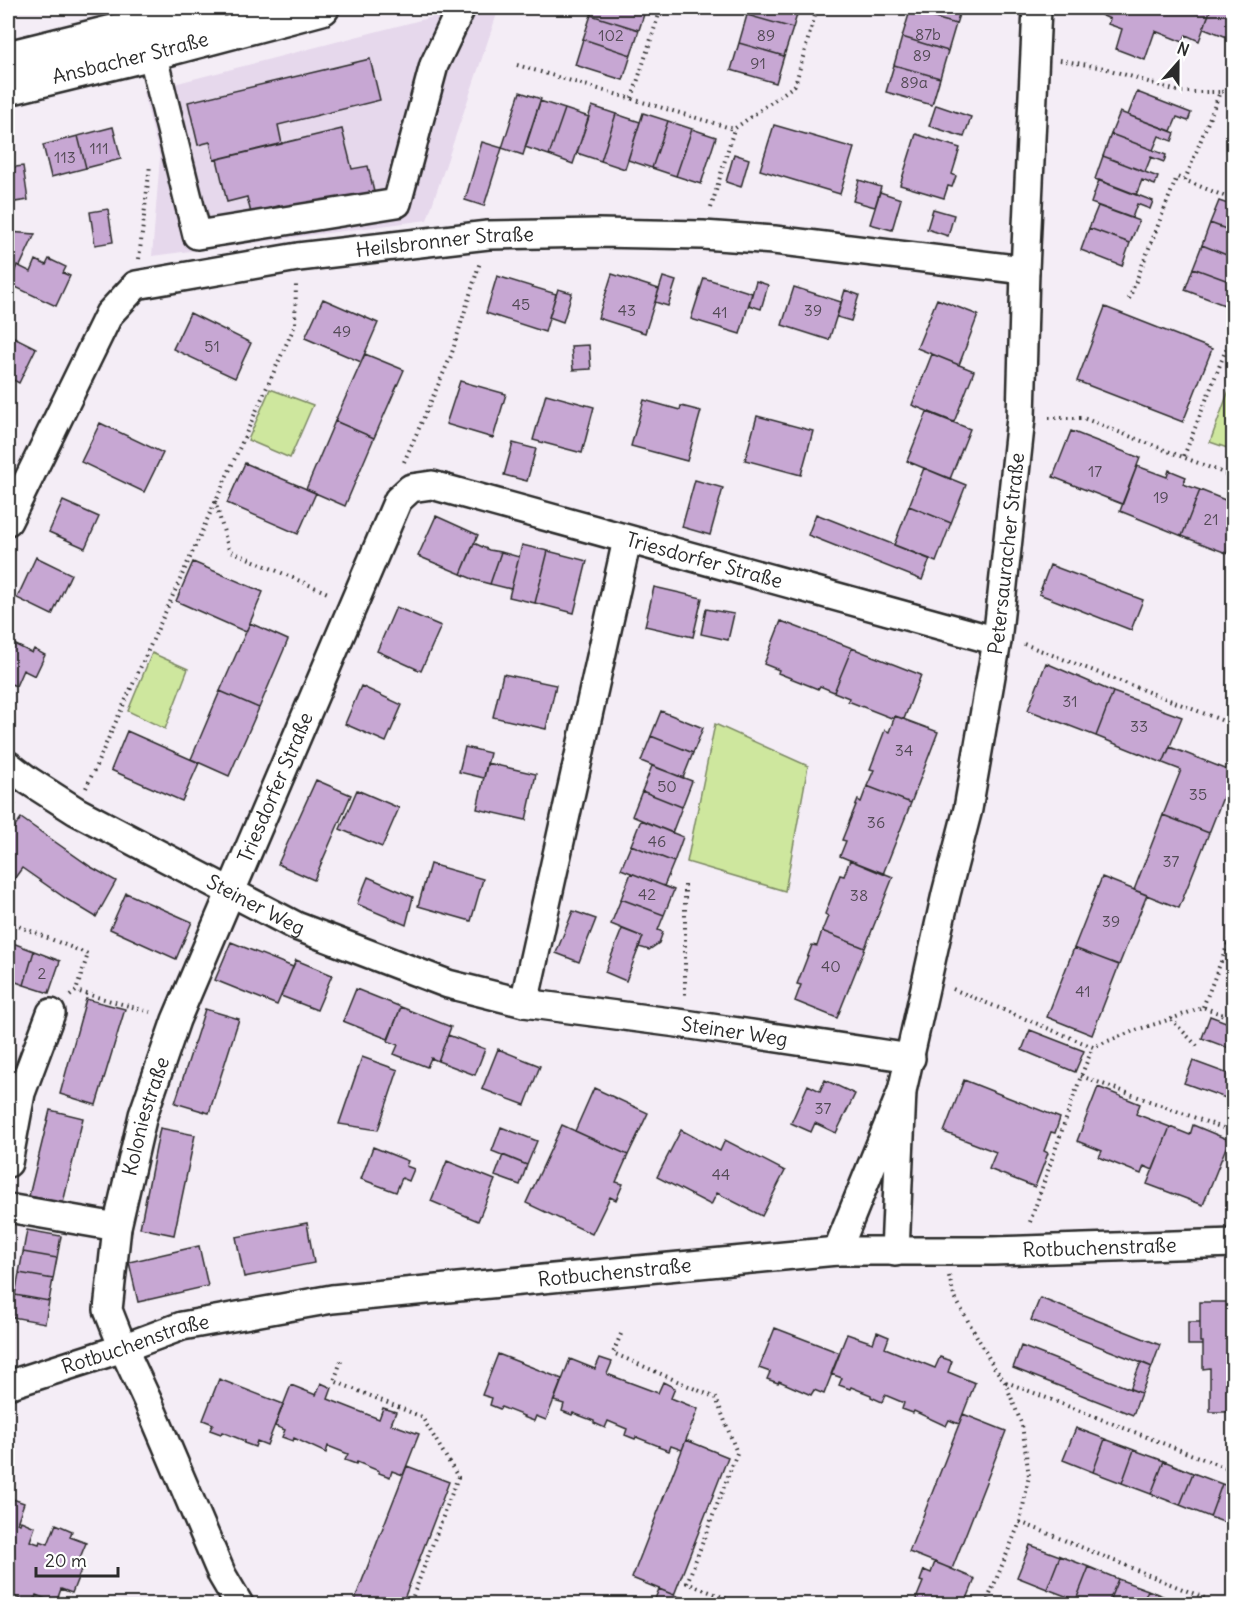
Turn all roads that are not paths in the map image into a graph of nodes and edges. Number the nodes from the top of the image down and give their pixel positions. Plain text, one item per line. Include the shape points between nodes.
1 (210, 8) edge
2 (322, 8) edge
3 (460, 8) edge
4 (1037, 8) edge
5 (152, 53) junction
6 (8, 58) edge
7 (8, 87) edge
8 (1025, 270) junction
9 (8, 521) edge
10 (627, 540) junction
11 (997, 642) junction
12 (8, 765) edge
13 (230, 892) junction
14 (524, 1003) junction
15 (51, 1013) road end
16 (910, 1058) junction
17 (902, 1090) junction
18 (8, 1163) edge
19 (8, 1208) edge
20 (117, 1227) junction
21 (1233, 1243) edge
22 (837, 1251) junction
23 (895, 1252) junction
24 (123, 1348) junction
25 (8, 1385) edge
26 (239, 1605) edge

1 - 6 main road, Ansbacher Straße
2 - 5 main road, Ansbacher Straße
3 - 5 street via 434,65 397,203 196,235
4 - 8 street, Petersauracher Straße
5 - 7 main road, Ansbacher Straße
8 - 9 street, Heilsbronner Straße via 774,240 598,233 488,235 298,257 136,285 109,314
8 - 11 street, Petersauracher Straße via 1021,418
10 - 11 street, Triesdorfer Straße
10 - 13 street, Triesdorfer Straße via 432,485 411,488 398,500
10 - 14 street
11 - 16 street, Petersauracher Straße via 968,809
12 - 13 street, Steiner Weg via 76,811
13 - 14 street, Steiner Weg via 296,926 376,957 448,984
13 - 20 street, Koloniestraße via 176,1020 143,1114
14 - 16 street, Steiner Weg
15 - 18 street via 21,1093
16 - 17 street, Petersauracher Straße
17 - 22 street, Petersauracher Straße
17 - 23 street, Petersauracher Straße
19 - 20 street
20 - 24 street, Koloniestraße via 108,1310
21 - 23 street, Rotbuchenstraße
22 - 23 street, Rotbuchenstraße
22 - 24 street, Rotbuchenstraße via 332,1299 182,1326
24 - 25 street, Rotbuchenstraße
24 - 26 street, Koloniestraße via 222,1575

